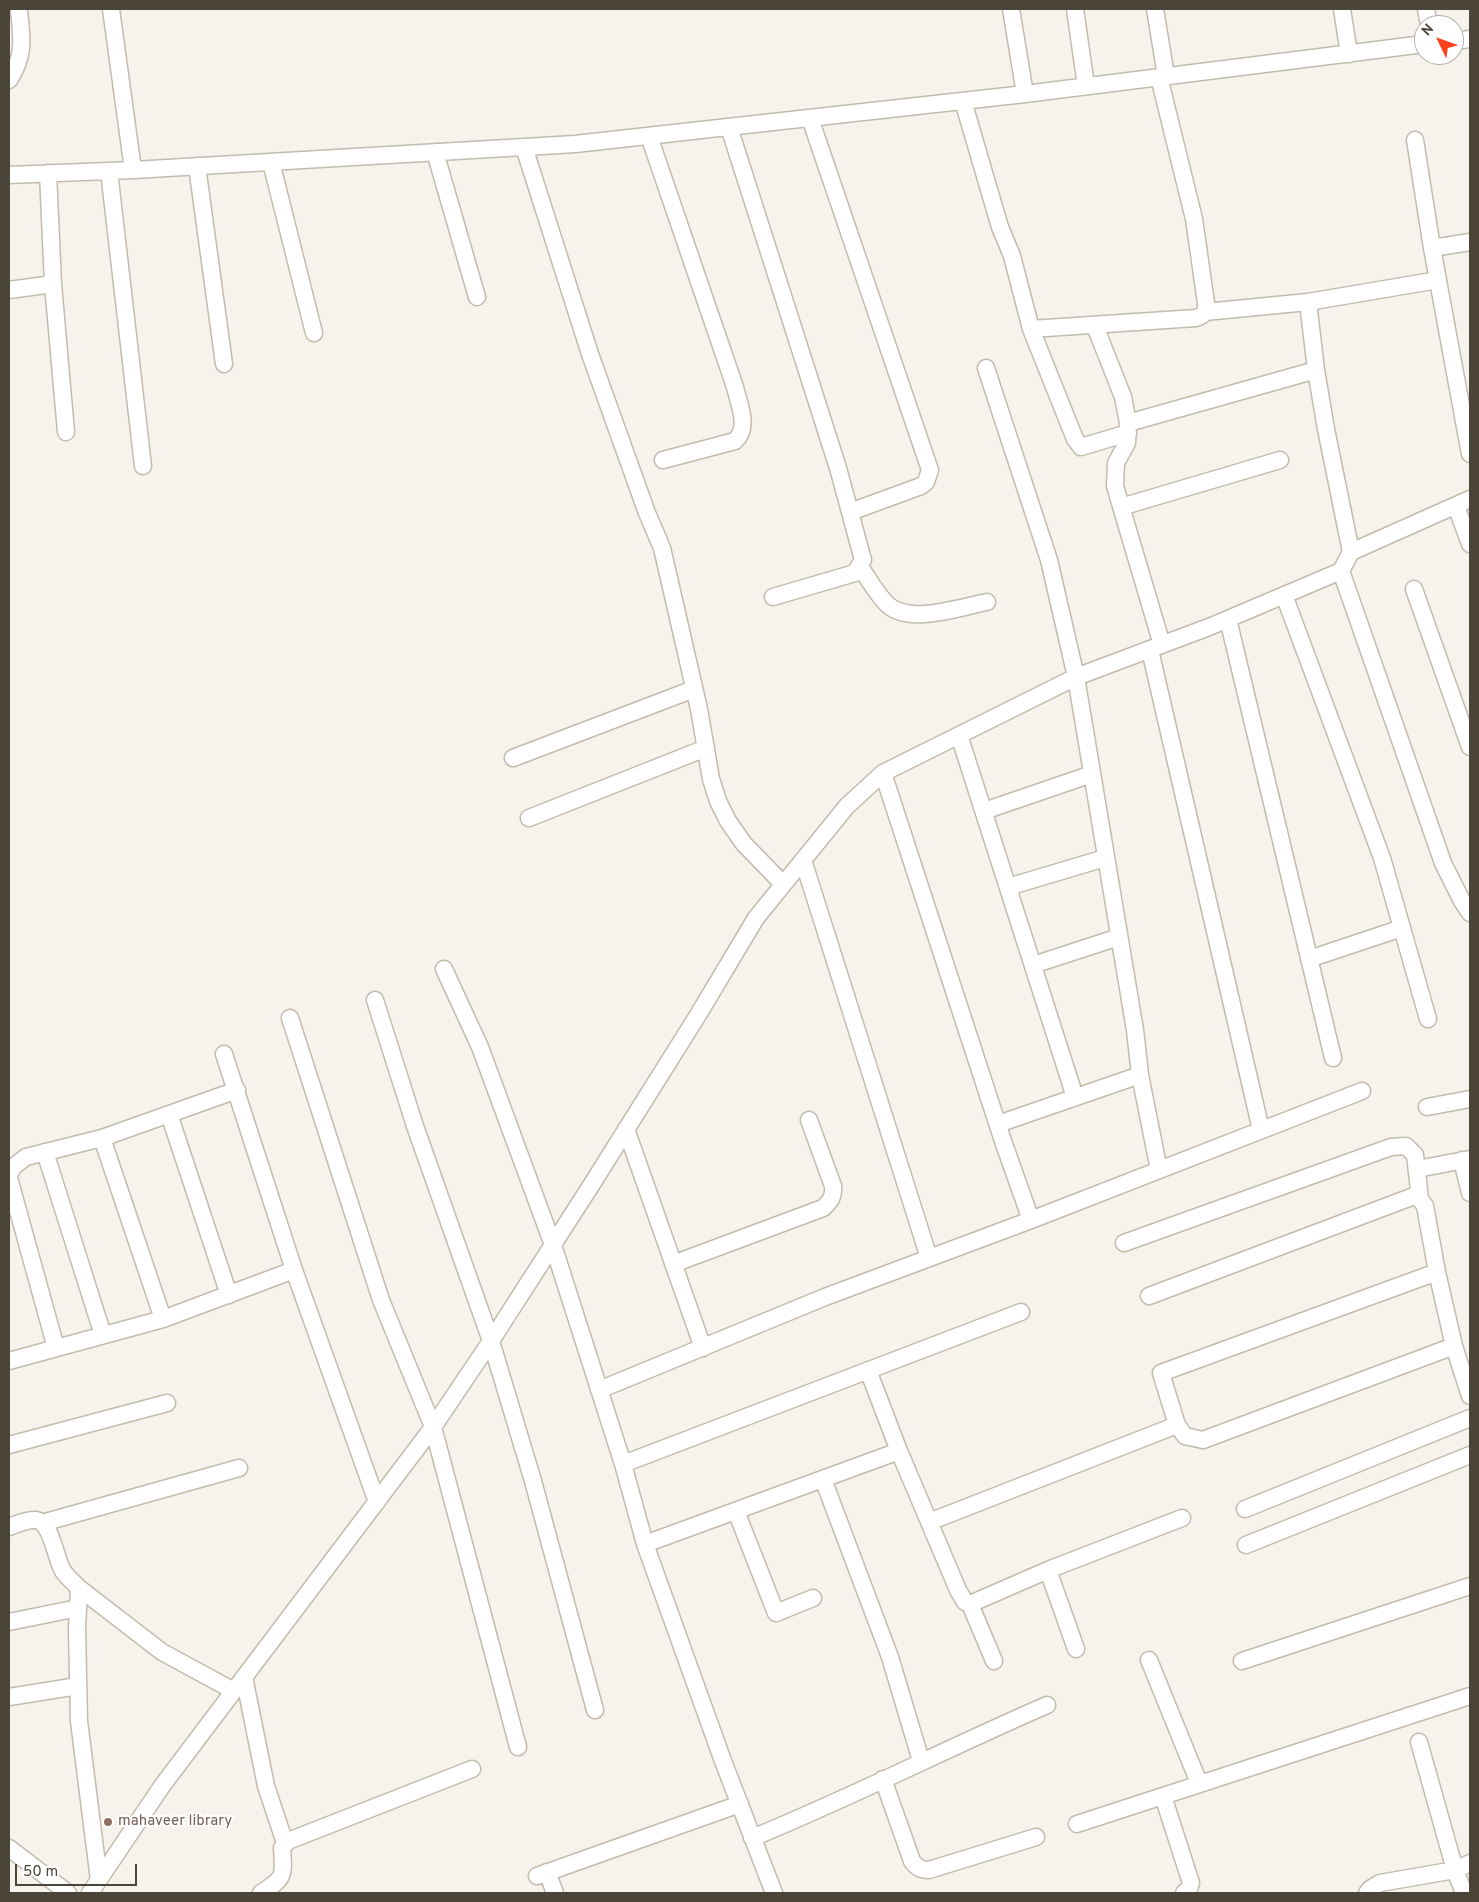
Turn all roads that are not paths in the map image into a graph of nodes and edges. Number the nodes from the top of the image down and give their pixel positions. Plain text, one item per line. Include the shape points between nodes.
1 (112, 9) edge
2 (1011, 9) edge
3 (1075, 9) edge
4 (1155, 9) edge
5 (1342, 9) edge
6 (19, 11) dead end
7 (1414, 45) edge
8 (1349, 54) junction
9 (1163, 77) junction
10 (9, 80) edge
11 (1086, 86) junction
12 (1025, 94) junction
13 (963, 101) junction
14 (810, 118) junction
15 (730, 127) junction
16 (649, 136) junction
17 (1415, 140) dead end
18 (524, 147) junction
19 (435, 152) junction
20 (271, 162) junction
21 (197, 166) junction
22 (133, 170) junction
23 (109, 171) junction
24 (48, 173) junction
25 (9, 175) edge
26 (1470, 242) edge
27 (1432, 248) junction
28 (1438, 280) junction
29 (53, 284) junction
30 (9, 290) edge
31 (477, 297) dead end
32 (1308, 302) junction
33 (1205, 312) junction
34 (1095, 326) junction
35 (1031, 329) junction
36 (314, 333) dead end
37 (224, 364) dead end
38 (986, 368) dead end
39 (1316, 370) junction
40 (1128, 428) junction
41 (66, 432) dead end
42 (1470, 454) edge
43 (663, 460) dead end
44 (1280, 460) dead end
45 (143, 466) dead end
46 (1463, 502) edge
47 (1121, 507) junction
48 (850, 512) junction
49 (1470, 544) edge
50 (1351, 552) junction
51 (860, 567) junction
52 (1342, 571) junction
53 (1414, 589) dead end
54 (1284, 595) junction
55 (773, 597) dead end
56 (986, 602) dead end
57 (1228, 619) junction
58 (1156, 647) junction
59 (1076, 677) junction
60 (694, 689) junction
61 (960, 735) junction
62 (1470, 747) edge
63 (706, 748) junction
64 (513, 758) dead end
65 (883, 773) junction
66 (1092, 774) junction
67 (984, 811) junction
68 (530, 818) dead end
69 (1105, 858) junction
70 (803, 860) junction
71 (783, 884) junction
72 (1008, 887) junction
73 (1470, 913) edge
74 (1402, 928) junction
75 (1119, 937) junction
76 (1309, 959) junction
77 (1033, 965) junction
78 (444, 969) dead end
79 (375, 1000) dead end
80 (290, 1018) dead end
81 (1428, 1019) dead end
82 (224, 1054) dead end
83 (1333, 1058) dead end
84 (1140, 1075) junction
85 (237, 1090) junction
86 (1362, 1091) dead end
87 (1075, 1097) junction
88 (1470, 1099) edge
89 (1427, 1107) dead end
90 (169, 1114) junction
91 (809, 1120) dead end
92 (998, 1124) junction
93 (626, 1130) junction
94 (1261, 1130) junction
95 (102, 1138) junction
96 (45, 1152) junction
97 (1466, 1160) edge
98 (1417, 1169) junction
99 (1159, 1170) junction
100 (9, 1176) edge
101 (1470, 1193) edge
102 (1420, 1199) junction
103 (1031, 1220) junction
104 (1124, 1243) dead end
105 (553, 1245) junction
106 (929, 1258) junction
107 (674, 1264) junction
108 (294, 1270) junction
109 (1437, 1272) junction
110 (230, 1295) junction
111 (1149, 1296) dead end
112 (1021, 1312) dead end
113 (163, 1319) junction
114 (103, 1335) junction
115 (491, 1341) junction
116 (1454, 1346) junction
117 (56, 1348) junction
118 (703, 1348) junction
119 (9, 1361) edge
120 (868, 1370) junction
121 (600, 1390) junction
122 (1470, 1396) edge
123 (167, 1403) dead end
124 (1470, 1418) edge
125 (1177, 1425) junction
126 (433, 1428) junction
127 (9, 1445) edge
128 (899, 1451) junction
129 (1470, 1456) edge
130 (623, 1464) junction
131 (239, 1468) dead end
132 (823, 1479) junction
133 (377, 1502) junction
134 (1245, 1509) dead end
135 (736, 1511) junction
136 (1182, 1518) dead end
137 (42, 1522) junction
138 (928, 1522) junction
139 (9, 1527) edge
140 (645, 1544) junction
141 (1246, 1545) dead end
142 (1048, 1570) junction
143 (1470, 1586) edge
144 (79, 1588) junction
145 (813, 1598) dead end
146 (970, 1604) junction
147 (78, 1608) junction
148 (9, 1622) edge
149 (1076, 1649) dead end
150 (1149, 1660) dead end
151 (994, 1661) dead end
152 (1242, 1661) dead end
153 (239, 1684) junction
154 (78, 1686) junction
155 (1470, 1696) edge
156 (9, 1697) edge
157 (1047, 1706) dead end
158 (595, 1710) dead end
159 (1419, 1742) dead end
160 (518, 1747) dead end
161 (921, 1761) junction
162 (472, 1770) dead end
163 (884, 1779) junction
164 (1199, 1784) junction
165 (1163, 1796) junction
166 (740, 1804) junction
167 (1077, 1824) dead end
168 (1036, 1837) dead end
169 (752, 1838) junction
170 (285, 1843) junction
171 (9, 1848) edge
172 (1463, 1866) edge
173 (283, 1886) edge
174 (95, 1887) edge
175 (68, 1893) edge
176 (261, 1893) edge
177 (555, 1893) edge
178 (774, 1893) edge
179 (1184, 1893) edge
180 (1367, 1893) edge
181 (1464, 1893) edge

1 - 22 street
2 - 12 street
3 - 11 street
4 - 9 street
5 - 8 street
6 - 10 street via 20,56
7 - 8 street
8 - 9 street
9 - 11 street
9 - 33 street via 1194,219
11 - 12 street
12 - 13 street
13 - 14 street
13 - 35 street via 1000,227 1012,256
14 - 15 street
14 - 48 street via 930,470 926,482 920,486
15 - 16 street
15 - 48 street
16 - 18 street
16 - 43 street via 735,387 744,425 735,442
17 - 27 street
18 - 19 street
18 - 60 street via 590,354 662,548
19 - 20 street
19 - 31 street
20 - 21 street
20 - 36 street
21 - 22 street
21 - 37 street
22 - 23 street
23 - 24 street
23 - 45 street
24 - 25 street
24 - 29 street
26 - 27 street
27 - 28 street
28 - 32 street
28 - 42 street
29 - 30 street
29 - 41 street
32 - 33 street
32 - 39 street
33 - 34 street via 1196,318
34 - 35 street
34 - 40 street via 1123,397
35 - 40 street via 1081,447
38 - 59 street via 1049,560
39 - 40 street
39 - 50 street
40 - 47 street via 1127,443 1116,463 1115,486
44 - 47 street
46 - 49 street
46 - 50 street
47 - 58 street
48 - 51 street via 863,560
50 - 52 street
51 - 55 street via 855,573
51 - 56 street via 888,605 902,613 916,616
52 - 54 street
52 - 73 street via 1443,862
53 - 62 street
54 - 57 street
54 - 74 street via 1382,858
57 - 58 street
57 - 76 street
58 - 59 street
58 - 94 street
59 - 61 street
59 - 66 street
60 - 63 street
60 - 64 street
61 - 65 street
61 - 67 street
63 - 68 street
63 - 71 street via 718,801 728,821 744,844
65 - 70 street via 847,806
65 - 92 street
66 - 67 street
66 - 69 street
67 - 72 street
69 - 72 street
69 - 75 street
70 - 71 street
70 - 106 street
71 - 93 street via 756,918
72 - 77 street
74 - 76 street
74 - 81 street
75 - 77 street
75 - 84 street
76 - 83 street
77 - 87 street
78 - 105 street via 480,1046
79 - 115 street via 415,1126
80 - 126 street via 382,1300
82 - 85 street
84 - 87 street
84 - 99 street
85 - 90 street
85 - 108 street
86 - 94 street
87 - 92 street
88 - 89 street
90 - 95 street
90 - 110 street
91 - 107 street via 833,1186 828,1204
92 - 103 street
93 - 105 street
93 - 107 street
94 - 99 street
95 - 96 street
95 - 113 street
96 - 100 street via 26,1157 12,1167
96 - 114 street
97 - 98 street
97 - 101 street
98 - 102 street
98 - 104 street via 1415,1155 1406,1146 1390,1147
99 - 103 street
100 - 117 street
102 - 109 street via 1425,1206
102 - 111 street via 1414,1196
103 - 106 street
105 - 115 street
105 - 121 street
106 - 118 street
107 - 118 street
108 - 110 street
108 - 133 street
109 - 116 street
109 - 125 street via 1161,1373
110 - 113 street
112 - 120 street
113 - 114 street
114 - 117 street
115 - 126 street
115 - 158 street
116 - 122 street
116 - 125 street via 1203,1440 1185,1436
117 - 119 street
118 - 121 street
120 - 128 street
120 - 130 street
121 - 130 street
123 - 127 street
124 - 134 street
125 - 138 street
126 - 133 street
126 - 160 street
128 - 132 street
128 - 138 street
129 - 141 street
130 - 140 street
131 - 137 street
132 - 135 street
132 - 161 street via 890,1657
133 - 153 street
135 - 140 street
135 - 145 street via 776,1613
136 - 142 street
137 - 139 street via 30,1521
137 - 144 street via 50,1533 63,1570
138 - 146 street via 958,1590
140 - 166 street
142 - 146 street
142 - 149 street
143 - 152 street
144 - 147 street
144 - 153 street via 162,1652
146 - 151 street
147 - 148 street
147 - 154 street
150 - 164 street
153 - 170 street
153 - 174 street via 162,1786
154 - 156 street
154 - 174 street
155 - 164 street
157 - 161 street
159 - 172 street
161 - 163 street
162 - 170 street
163 - 168 street via 912,1861 922,1870
163 - 169 street
164 - 165 street
165 - 167 street
165 - 179 street via 1192,1884
166 - 169 street
166 - 177 street via 542,1874
169 - 178 street
170 - 173 street via 282,1848
171 - 175 street
172 - 180 street via 1380,1883
172 - 181 street
173 - 176 street via 276,1885

